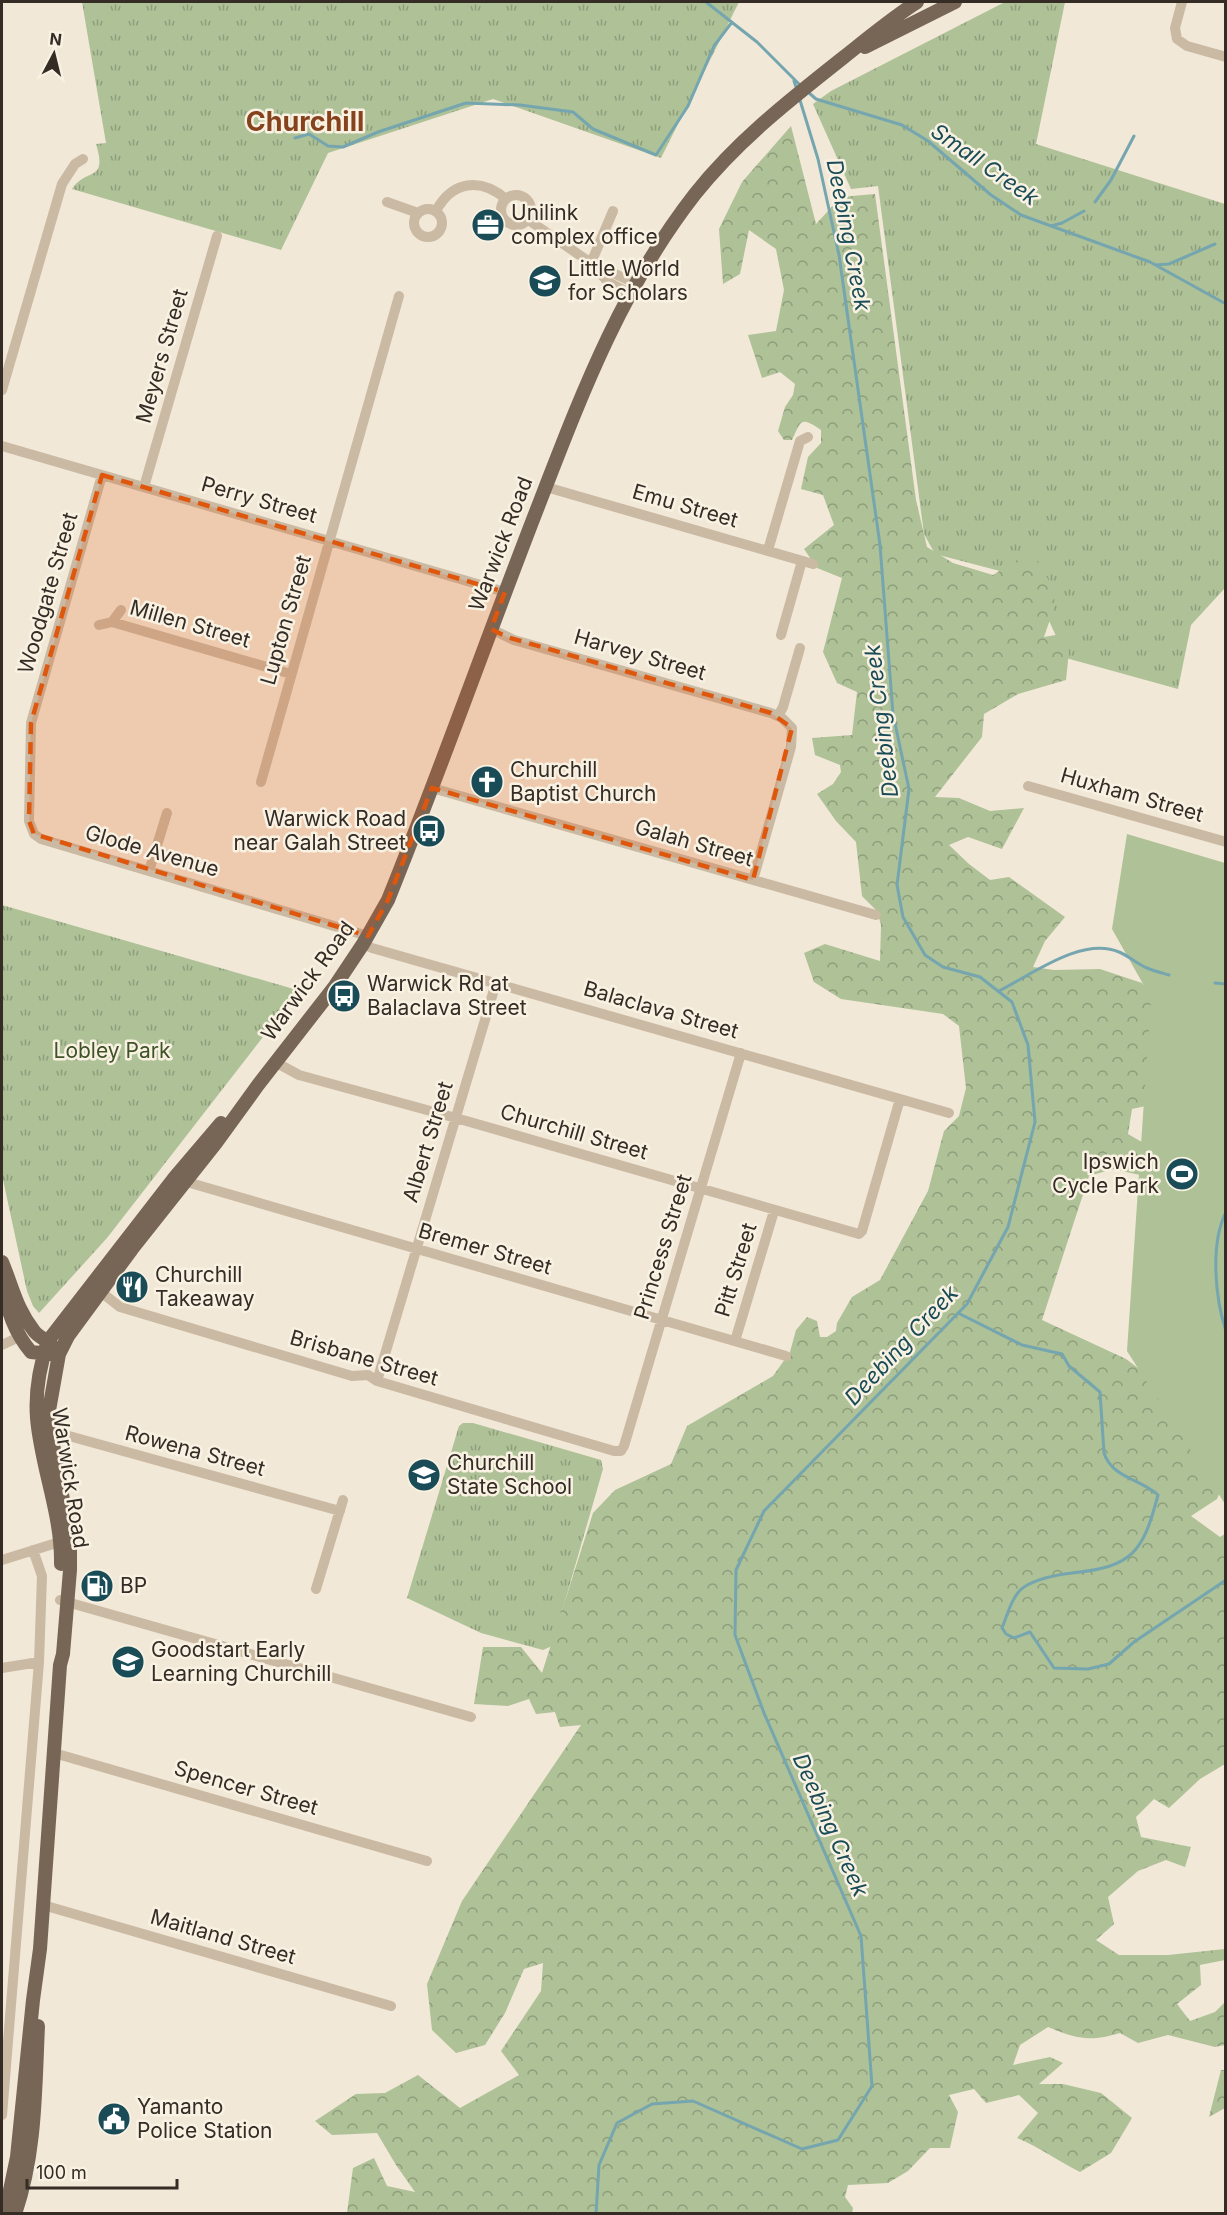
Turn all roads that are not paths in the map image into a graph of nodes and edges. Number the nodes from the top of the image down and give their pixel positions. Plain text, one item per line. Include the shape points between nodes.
1 (917, 2) edge
2 (955, 2) edge
3 (1182, 2) edge
4 (1226, 57) edge
5 (842, 59) junction
6 (83, 159) dead end
7 (506, 199) junction
8 (387, 202) dead end
9 (436, 211) junction
10 (612, 211) dead end
11 (418, 213) junction
12 (527, 219) junction
13 (217, 236) dead end
14 (591, 263) junction
15 (632, 288) junction
16 (399, 296) dead end
17 (2, 390) edge
18 (808, 437) dead end
19 (2, 446) edge
20 (102, 475) junction
21 (144, 487) junction
22 (546, 487) junction
23 (329, 541) junction
24 (768, 550) junction
25 (505, 592) junction
26 (121, 610) dead end
27 (112, 621) junction
28 (99, 625) dead end
29 (491, 629) junction
30 (781, 635) dead end
31 (800, 648) dead end
32 (291, 674) junction
33 (778, 716) junction
34 (31, 723) joint
35 (261, 782) dead end
36 (1028, 786) dead end
37 (432, 788) junction
38 (167, 813) dead end
39 (1226, 842) edge
40 (149, 871) junction
41 (753, 880) junction
42 (876, 915) dead end
43 (366, 940) junction
44 (496, 983) junction
45 (741, 1053) junction
46 (275, 1062) junction
47 (900, 1099) junction
48 (949, 1113) dead end
49 (456, 1118) junction
50 (179, 1179) junction
51 (700, 1190) junction
52 (774, 1211) junction
53 (416, 1249) junction
54 (2, 1262) edge
55 (2, 1284) edge
56 (101, 1292) junction
57 (662, 1320) junction
58 (19, 1337) junction
59 (735, 1341) junction
60 (2, 1345) edge
61 (45, 1347) junction
62 (59, 1354) junction
63 (786, 1356) dead end
64 (377, 1381) junction
65 (45, 1437) junction
66 (621, 1450) joint
67 (65, 1540) junction
68 (33, 1550) junction
69 (2, 1560) edge
70 (316, 1589) dead end
71 (64, 1602) junction
72 (39, 1662) junction
73 (2, 1668) edge
74 (471, 1717) dead end
75 (54, 1753) junction
76 (427, 1861) dead end
77 (43, 1905) junction
78 (40, 1949) junction
79 (391, 2006) dead end
80 (2, 2115) edge
81 (2, 2214) edge
82 (15, 2214) edge

1 - 5 main road, Warwick Road
2 - 5 main road, Warwick Road
3 - 4 street via 1175,28 1177,39 1187,46
5 - 15 main road, Warwick Road via 759,126 696,194
6 - 17 street via 62,184
7 - 9 street via 487,187 462,186 447,195
7 - 12 street via 517,195 525,199 530,206
7 - 12 street via 501,206 505,220 514,225
8 - 11 street
9 - 11 street
9 - 11 street via 442,219 441,229 430,237 417,231
10 - 14 street
12 - 14 street
13 - 21 street, Meyers Street
14 - 15 street
15 - 22 main road, Warwick Road
16 - 23 street, Lupton Street
18 - 24 street via 800,441
19 - 20 street, Perry Street
20 - 21 street, Perry Street
20 - 34 street, Woodgate Street
21 - 23 street, Perry Street
22 - 24 street, Emu Street
22 - 25 main road, Warwick Road
23 - 25 street, Perry Street
23 - 32 street, Lupton Street
24 - 30 street, Emu Street via 807,562
25 - 29 main road, Warwick Road
26 - 27 street, Millen Street
27 - 28 street, Millen Street
27 - 32 street, Millen Street
29 - 33 street, Harvey Street via 514,640
29 - 37 main road, Warwick Road
31 - 33 street
32 - 35 street, Lupton Street
33 - 41 street via 792,728 793,736
34 - 40 street, Glode Avenue via 29,821 34,834
36 - 39 street, Huxham Street
37 - 41 street, Galah Street
37 - 43 main road, Warwick Road via 388,900
38 - 40 street
40 - 43 street, Glode Avenue
41 - 42 street, Galah Street
43 - 44 street, Balaclava Street via 372,948
43 - 46 main road, Warwick Road
44 - 45 street, Balaclava Street
44 - 49 street, Albert Street
45 - 47 street, Balaclava Street
45 - 51 street, Princess Street
46 - 49 street, Churchill Street via 300,1075
46 - 50 main road, Warwick Road via 216,1143
47 - 48 street, Balaclava Street
47 - 52 street, Churchill Street via 859,1234
49 - 51 street, Churchill Street
49 - 53 street, Albert Street
50 - 53 street, Bremer Street
50 - 56 main road, Warwick Road
50 - 61 main road, Warwick Road
51 - 52 street, Churchill Street
51 - 57 street, Princess Street
52 - 59 street, Pitt Street
53 - 57 street, Bremer Street
53 - 64 street, Albert Street
54 - 61 main road via 18,1308
55 - 58 main road
56 - 62 main road, Warwick Road
56 - 64 street, Brisbane Street via 120,1307 352,1376 368,1375
57 - 59 street, Bremer Street
57 - 66 street, Princess Street
58 - 60 street
58 - 61 main road via 31,1352
59 - 63 street, Bremer Street
61 - 62 main road
61 - 65 main road, Warwick Road via 37,1407
62 - 65 main road, Warwick Road
64 - 66 street, Brisbane Street
65 - 67 main road, Warwick Road
65 - 70 street, Rowena Street via 69,1436 341,1505
67 - 68 street
67 - 71 main road, Warwick Road
68 - 69 street
68 - 72 street via 42,1576
71 - 74 street
71 - 75 main road, Warwick Road
72 - 73 street
72 - 80 street
75 - 76 street, Spencer Street
75 - 77 main road, Warwick Road
77 - 78 main road, Warwick Road
77 - 79 street, Maitland Street
78 - 81 main road, Warwick Road via 17,2157
78 - 82 main road, Warwick Road via 31,2142

